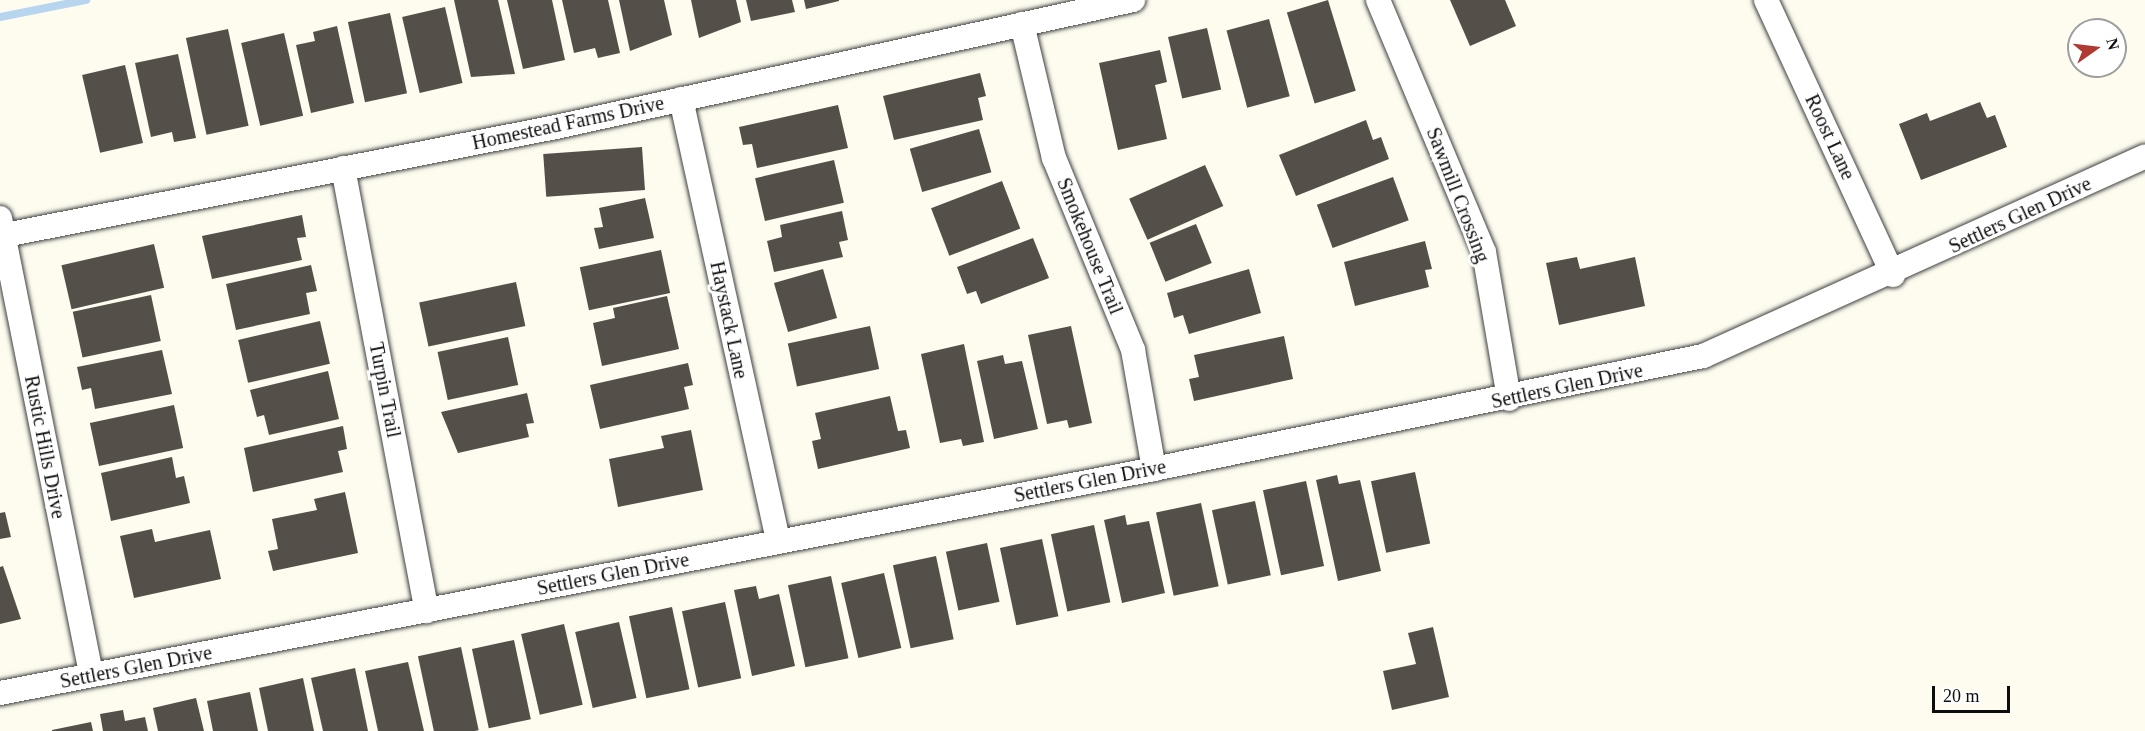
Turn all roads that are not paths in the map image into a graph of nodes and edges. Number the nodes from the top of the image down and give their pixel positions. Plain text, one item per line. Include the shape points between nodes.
1 (1133, 0) edge
2 (1378, 0) edge
3 (1766, 0) edge
4 (1022, 24) junction
5 (681, 99) junction
6 (2145, 156) edge
7 (343, 168) junction
8 (1, 230) edge
9 (1893, 275) junction
10 (1509, 399) junction
11 (1154, 469) junction
12 (777, 540) junction
13 (427, 611) junction
14 (91, 675) junction
15 (0, 693) edge

1 - 4 street, Homestead Farms Drive
2 - 10 street, Sawmill Crossing via 1484,252
3 - 9 street, Roost Lane
4 - 5 street, Homestead Farms Drive
4 - 11 street, Smokehouse Trail via 1054,158 1133,350
5 - 7 street, Homestead Farms Drive
5 - 12 street, Haystack Lane
6 - 9 street, Settlers Glen Drive
7 - 8 street, Homestead Farms Drive
7 - 13 street, Turpin Trail
8 - 14 street, Rustic Hills Drive
9 - 10 street, Settlers Glen Drive via 1703,356
10 - 11 street, Settlers Glen Drive
11 - 12 street, Settlers Glen Drive
12 - 13 street, Settlers Glen Drive
13 - 14 street, Settlers Glen Drive
14 - 15 street, Settlers Glen Drive

